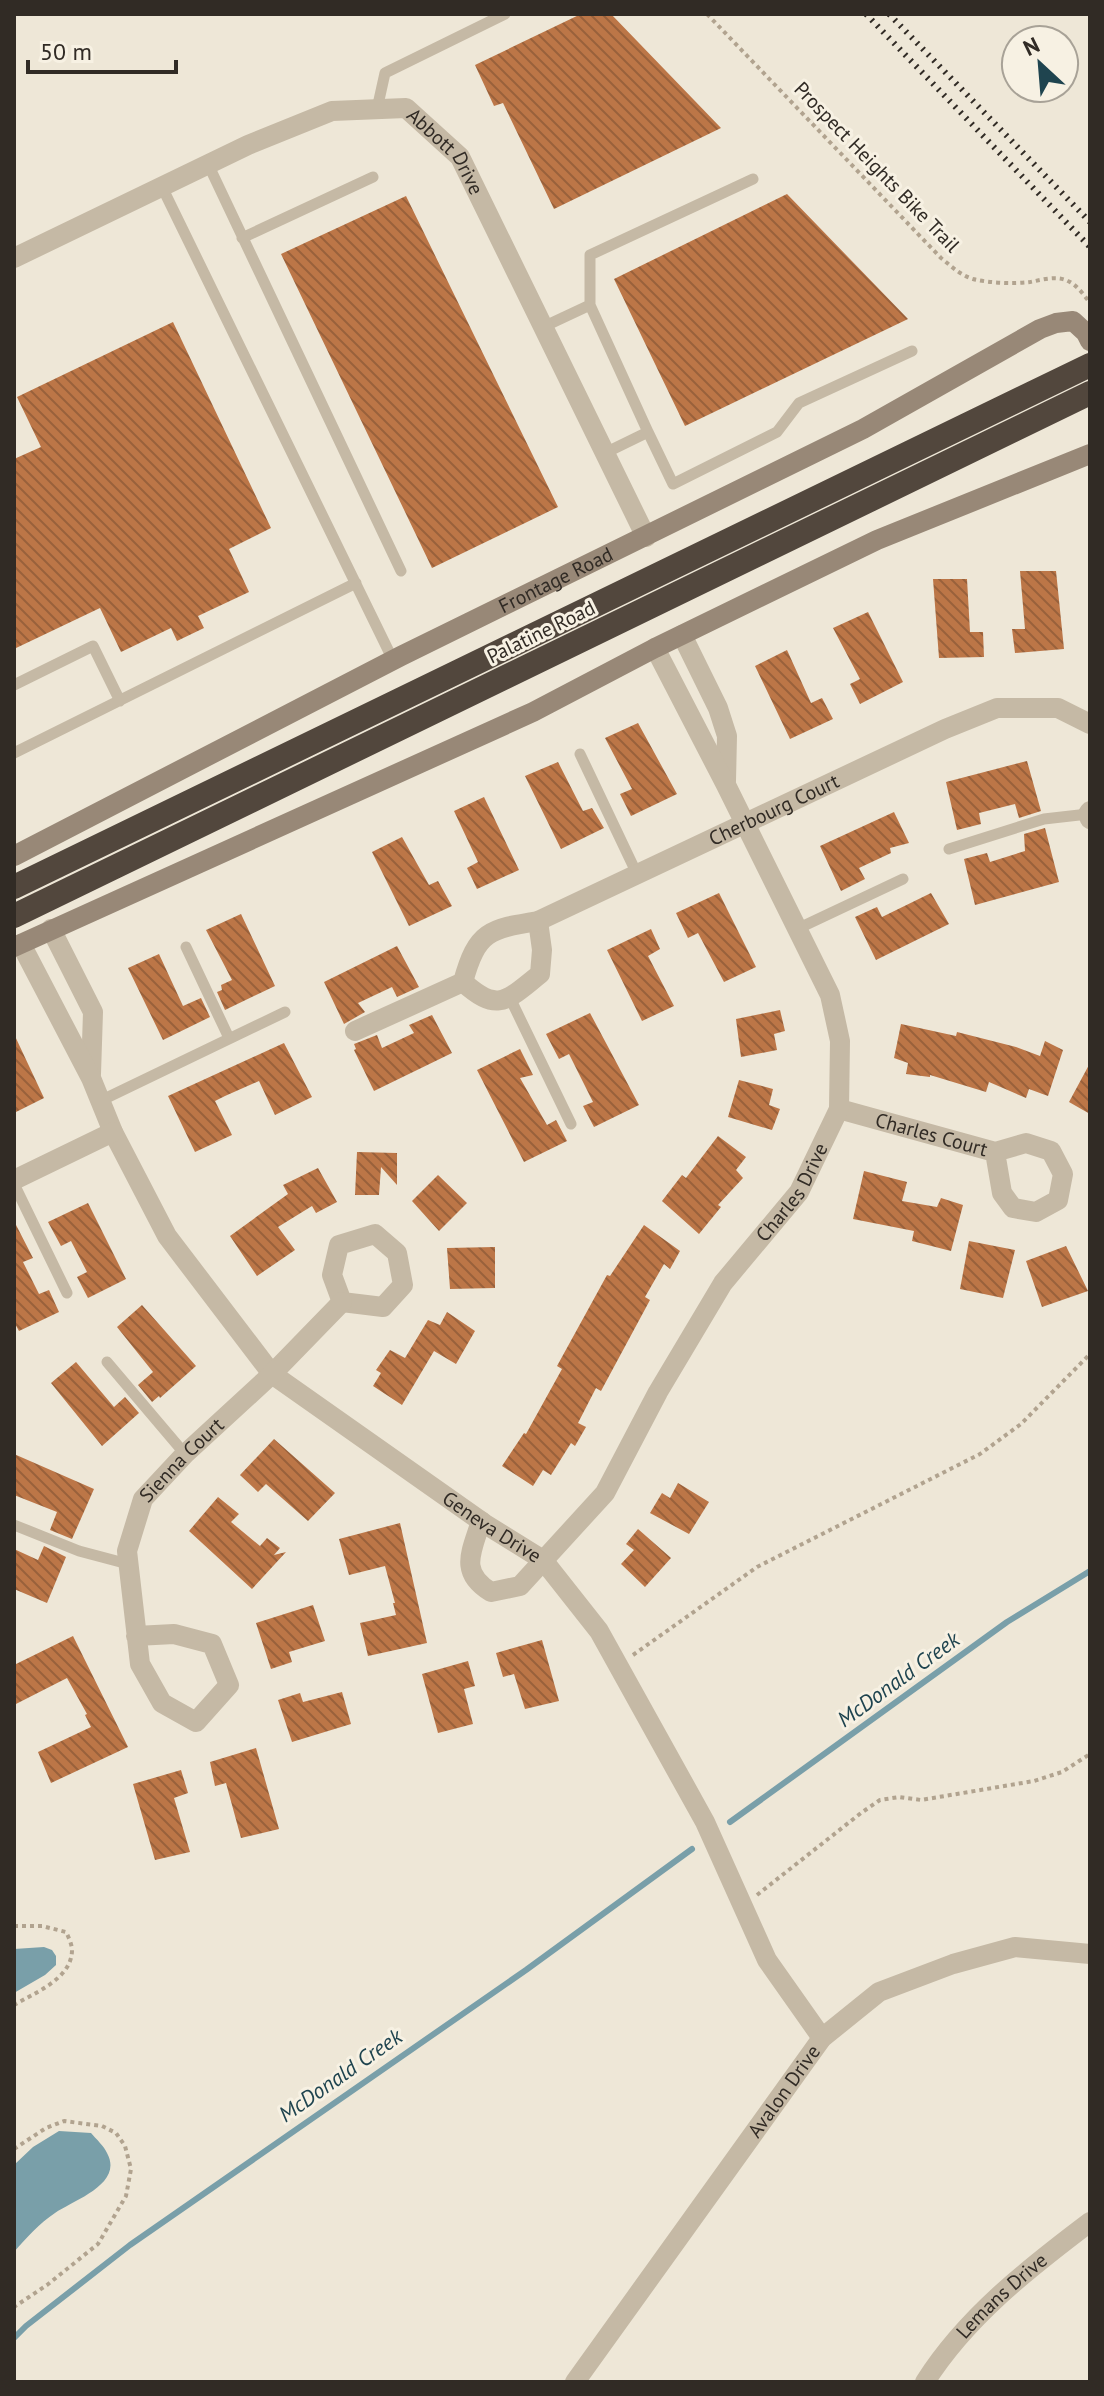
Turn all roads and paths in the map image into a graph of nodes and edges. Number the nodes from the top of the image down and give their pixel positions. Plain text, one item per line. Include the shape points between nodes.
1 (505, 14) edge
2 (707, 14) edge
3 (377, 109) junction
4 (208, 164) junction
5 (373, 177) dead end
6 (753, 179) dead end
7 (162, 187) junction
8 (242, 238) junction
9 (14, 258) edge
10 (1090, 303) edge
11 (590, 305) junction
12 (543, 327) junction
13 (1090, 341) edge
14 (912, 351) dead end
15 (1090, 365) edge
16 (1090, 393) edge
17 (648, 432) junction
18 (605, 453) junction
19 (1090, 454) edge
20 (646, 537) junction
21 (401, 571) dead end
22 (356, 583) junction
23 (682, 635) junction
24 (655, 648) junction
25 (393, 660) junction
26 (14, 685) edge
27 (120, 701) junction
28 (1090, 724) edge
29 (14, 753) edge
30 (580, 754) dead end
31 (726, 785) junction
32 (1089, 815) edge
33 (743, 823) junction
34 (949, 849) dead end
35 (14, 856) edge
36 (637, 874) junction
37 (903, 879) dead end
38 (14, 887) edge
39 (14, 916) edge
40 (538, 921) junction
41 (51, 929) junction
42 (797, 929) junction
43 (17, 945) edge
44 (186, 947) dead end
45 (463, 982) junction
46 (510, 998) junction
47 (285, 1012) dead end
48 (355, 1031) dead end
49 (229, 1038) junction
50 (91, 1078) junction
51 (100, 1101) junction
52 (839, 1109) junction
53 (571, 1124) dead end
54 (113, 1132) junction
55 (995, 1152) junction
56 (14, 1182) edge
57 (67, 1293) dead end
58 (342, 1302) dead end
59 (1090, 1354) edge
60 (107, 1362) dead end
61 (272, 1374) junction
62 (185, 1454) junction
63 (481, 1521) junction
64 (14, 1525) edge
65 (543, 1560) junction
66 (128, 1564) junction
67 (136, 1636) junction
68 (618, 1666) junction
69 (1090, 1754) edge
70 (743, 1906) junction
71 (14, 1926) edge
72 (1090, 1954) edge
73 (14, 2005) edge
74 (822, 2038) junction
75 (14, 2149) edge
76 (1090, 2222) edge
77 (14, 2307) edge
78 (575, 2382) edge
79 (925, 2382) edge

1 - 3 lane via 385,73
2 - 10 path, Prospect Heights Bike Trail via 963,276 1003,282 1067,280
3 - 4 street, Abbott Drive via 332,111
3 - 12 street, Abbott Drive via 406,108 460,157
4 - 7 street, Abbott Drive
4 - 8 lane
5 - 8 lane
6 - 11 lane via 590,255
7 - 9 street, Abbott Drive
7 - 22 lane
8 - 21 lane
11 - 12 lane
11 - 17 lane
12 - 18 street, Abbott Drive
13 - 20 street, Frontage Road via 1073,321 1040,329 863,429
14 - 17 lane via 799,403 777,432 673,484
15 - 38 highway, Palatine Road
16 - 39 highway, Palatine Road
17 - 18 lane
18 - 20 street, Abbott Drive
19 - 23 street via 877,540
20 - 25 street, Frontage Road
22 - 25 lane
22 - 27 lane
23 - 24 street
23 - 31 street, Charles Drive via 727,736
24 - 31 street, Charles Drive
24 - 41 street via 533,712
25 - 35 street, Frontage Road
26 - 27 lane via 93,646
27 - 29 lane
28 - 33 street, Cherbourg Court via 1058,708 997,708
30 - 36 lane
31 - 33 street, Charles Drive
32 - 34 lane via 1044,819
33 - 36 street, Cherbourg Court
33 - 42 street, Charles Drive
36 - 40 street, Cherbourg Court
37 - 42 lane
40 - 45 street, Cherbourg Court via 485,935 470,956
40 - 46 street via 540,974
41 - 43 street
41 - 50 street, Geneva Drive via 93,1012
42 - 52 street, Charles Drive via 830,995 840,1041
43 - 50 street, Geneva Drive
44 - 49 lane
45 - 46 street via 481,998
45 - 48 street
46 - 53 lane
47 - 49 lane
49 - 51 lane
50 - 51 street, Geneva Drive
51 - 54 street, Geneva Drive
52 - 55 street, Charles Court
52 - 65 street, Charles Drive via 799,1192 723,1283 605,1493
54 - 56 street
54 - 61 street, Geneva Drive via 167,1236
55 - 55 street, Charles Court via 1026,1143 1051,1151 1063,1174 1058,1200 1036,1212 1013,1208 1002,1193
56 - 57 lane
58 - 61 street, Sienna Court
59 - 68 path via 1021,1424 980,1454 757,1567
60 - 62 lane
61 - 62 street, Sienna Court
61 - 63 street, Geneva Drive
62 - 66 street, Sienna Court via 143,1499
63 - 65 street, Geneva Drive
63 - 65 street, Charles Drive via 468,1564 479,1585 491,1592 520,1586
64 - 66 lane
65 - 68 street, Geneva Drive via 599,1631
66 - 67 street, Sienna Court
67 - 67 street, Sienna Court via 140,1664 162,1703 196,1722 229,1685 212,1644 174,1634
68 - 70 street, Geneva Drive via 705,1822
69 - 70 path via 1062,1772 1034,1781 921,1800 880,1800
70 - 74 street, Geneva Drive via 767,1960
71 - 73 path via 66,1932 73,1949 57,1979
72 - 74 street, Avalon Drive via 1015,1947 953,1964 879,1992
74 - 78 street, Avalon Drive
75 - 77 path via 64,2121 102,2126 125,2146 131,2169 126,2196 98,2244
76 - 79 street, Lemans Drive via 989,2304

